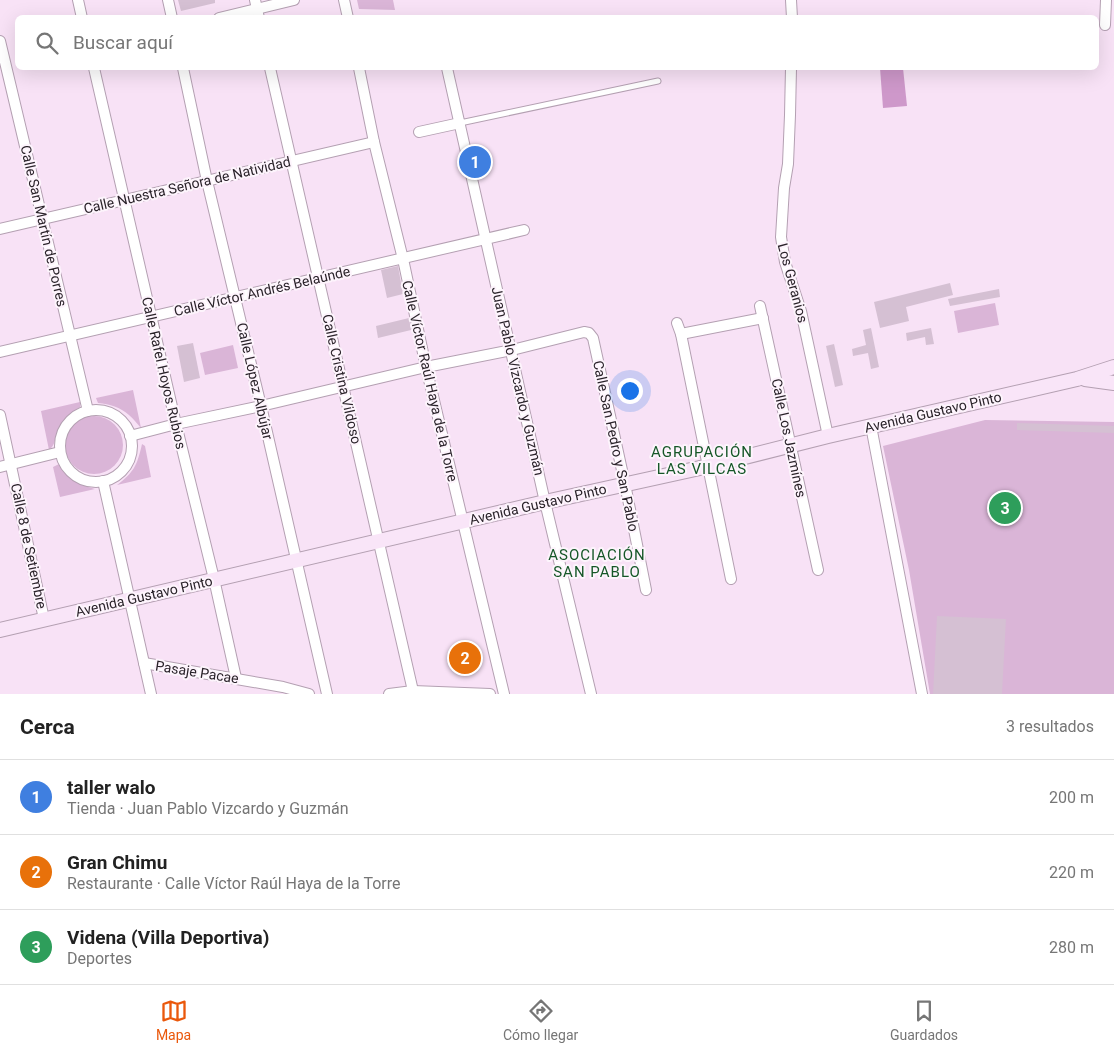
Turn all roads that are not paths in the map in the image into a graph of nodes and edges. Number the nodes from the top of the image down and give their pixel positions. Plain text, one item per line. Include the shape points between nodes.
1 (78, 0) edge
2 (168, 0) edge
3 (294, 0) edge
4 (344, 0) edge
5 (791, 0) edge
6 (1106, 0) edge
7 (257, 9) edge
8 (81, 15) edge
9 (171, 15) edge
10 (232, 15) edge
11 (347, 15) edge
12 (792, 15) edge
13 (1105, 26) dead end
14 (0, 41) edge
15 (3, 68) edge
16 (94, 70) edge
17 (183, 70) edge
18 (270, 70) edge
19 (359, 70) edge
20 (447, 70) edge
21 (790, 70) edge
22 (658, 81) dead end
23 (460, 123) junction
24 (419, 132) dead end
25 (374, 142) junction
26 (291, 161) junction
27 (207, 181) junction
28 (124, 199) junction
29 (42, 219) junction
30 (0, 229) edge
31 (524, 230) dead end
32 (487, 239) junction
33 (403, 259) junction
34 (318, 278) junction
35 (235, 298) junction
36 (760, 306) dead end
37 (151, 317) junction
38 (763, 318) junction
39 (677, 323) dead end
40 (681, 334) junction
41 (70, 335) junction
42 (512, 350) junction
43 (0, 352) edge
44 (426, 367) junction
45 (1114, 367) edge
46 (1077, 378) junction
47 (1114, 382) edge
48 (344, 386) junction
49 (261, 406) junction
50 (88, 411) junction
51 (0, 415) edge
52 (176, 424) junction
53 (871, 426) junction
54 (130, 436) junction
55 (828, 436) junction
56 (791, 445) junction
57 (60, 452) junction
58 (11, 464) junction
59 (709, 466) junction
60 (0, 467) edge
61 (103, 481) junction
62 (625, 484) junction
63 (545, 502) junction
64 (462, 521) junction
65 (379, 541) junction
66 (296, 560) junction
67 (818, 570) dead end
68 (214, 579) junction
69 (731, 579) dead end
70 (646, 590) dead end
71 (130, 599) junction
72 (44, 619) junction
73 (0, 630) edge
74 (144, 664) junction
75 (236, 678) junction
76 (413, 691) junction
77 (151, 694) edge
78 (309, 694) edge
79 (327, 694) edge
80 (389, 694) edge
81 (490, 694) edge
82 (504, 694) edge
83 (591, 694) edge
84 (922, 694) edge

1 - 8 street
2 - 9 street
3 - 7 street
4 - 11 street
5 - 12 street
6 - 13 street
7 - 10 street
14 - 15 street, Calle San Martín de Porres
15 - 29 street, Calle San Martín de Porres
16 - 28 street, Calle Rafel Hoyos Rubios
17 - 27 street, Calle López Albújar
18 - 26 street, Calle Cristina Vildoso
19 - 25 street, Calle Víctor Raúl Haya de la Torre
20 - 23 street, Juan Pablo Vizcardo y Guzmán
21 - 55 street, Los Geranios via 788,154 781,237
22 - 23 lane
23 - 24 street
23 - 32 street, Juan Pablo Vizcardo y Guzmán
25 - 26 street, Calle Nuestra Señora de Natividad
25 - 33 street, Calle Víctor Raúl Haya de la Torre
26 - 27 street, Calle Nuestra Señora de Natividad
26 - 34 street, Calle Cristina Vildoso
27 - 28 street, Calle Nuestra Señora de Natividad
27 - 35 street, Calle López Albújar
28 - 29 street, Calle Nuestra Señora de Natividad
28 - 37 street, Calle Rafel Hoyos Rubios
29 - 30 street, Calle Nuestra Señora de Natividad
29 - 41 street, Calle San Martín de Porres
31 - 32 street, Calle Víctor Andrés Belaúnde
32 - 33 street, Calle Víctor Andrés Belaúnde
32 - 42 street, Juan Pablo Vizcardo y Guzmán
33 - 34 street, Calle Víctor Andrés Belaúnde
33 - 44 street, Calle Víctor Raúl Haya de la Torre
34 - 35 street, Calle Víctor Andrés Belaúnde
34 - 48 street, Calle Cristina Vildoso
35 - 37 street, Calle Víctor Andrés Belaúnde
35 - 49 street, Calle López Albújar
36 - 38 street, Calle Los Jazmínes
37 - 41 street, Calle Víctor Andrés Belaúnde
37 - 52 street, Calle Rafel Hoyos Rubios
38 - 40 street
38 - 56 street, Calle Los Jazmínes
39 - 40 street
40 - 59 street
41 - 43 street, Calle Víctor Andrés Belaúnde
41 - 50 street, Calle San Martín de Porres
42 - 44 street
42 - 62 street, Calle San Pedro y San Pablo via 589,333 593,338
42 - 63 street, Juan Pablo Vizcardo y Guzmán
44 - 48 street
44 - 64 street, Calle Víctor Raúl Haya de la Torre
45 - 46 main road, Avenida Gustavo Pinto
46 - 47 main road, Avenida Gustavo Pinto
46 - 53 main road, Avenida Gustavo Pinto
48 - 49 street
48 - 65 street, Calle Cristina Vildoso
49 - 52 street
49 - 66 street, Calle López Albújar
50 - 54 street via 101,410 113,414 124,423
50 - 57 street via 67,425 61,437
51 - 58 street, Calle 8 de Setiembre
52 - 54 street
52 - 68 street, Calle Rafel Hoyos Rubios
53 - 55 main road, Avenida Gustavo Pinto
53 - 84 street
54 - 61 street via 131,451 126,465 117,475
55 - 56 main road, Avenida Gustavo Pinto
56 - 59 main road, Avenida Gustavo Pinto
56 - 67 street, Calle Los Jazmínes
57 - 58 street
57 - 61 street via 65,466 75,476 89,482
58 - 60 street
58 - 72 street, Calle 8 de Setiembre
59 - 62 main road, Avenida Gustavo Pinto
59 - 69 street
61 - 71 street
62 - 63 main road, Avenida Gustavo Pinto
62 - 70 street, Calle San Pedro y San Pablo
63 - 64 main road, Avenida Gustavo Pinto
63 - 83 street, Juan Pablo Vizcardo y Guzmán
64 - 65 main road, Avenida Gustavo Pinto
64 - 82 street, Calle Víctor Raúl Haya de la Torre
65 - 66 main road, Avenida Gustavo Pinto
65 - 76 street, Calle Cristina Vildoso
66 - 68 main road, Avenida Gustavo Pinto
66 - 79 street, Calle López Albújar
68 - 71 main road, Avenida Gustavo Pinto
68 - 75 street, Calle Rafel Hoyos Rubios
71 - 72 main road, Avenida Gustavo Pinto
71 - 74 street
72 - 73 main road, Avenida Gustavo Pinto
74 - 75 street, Pasaje Pacae
74 - 77 street
75 - 78 street, Pasaje Pacae
76 - 80 street
76 - 81 street

